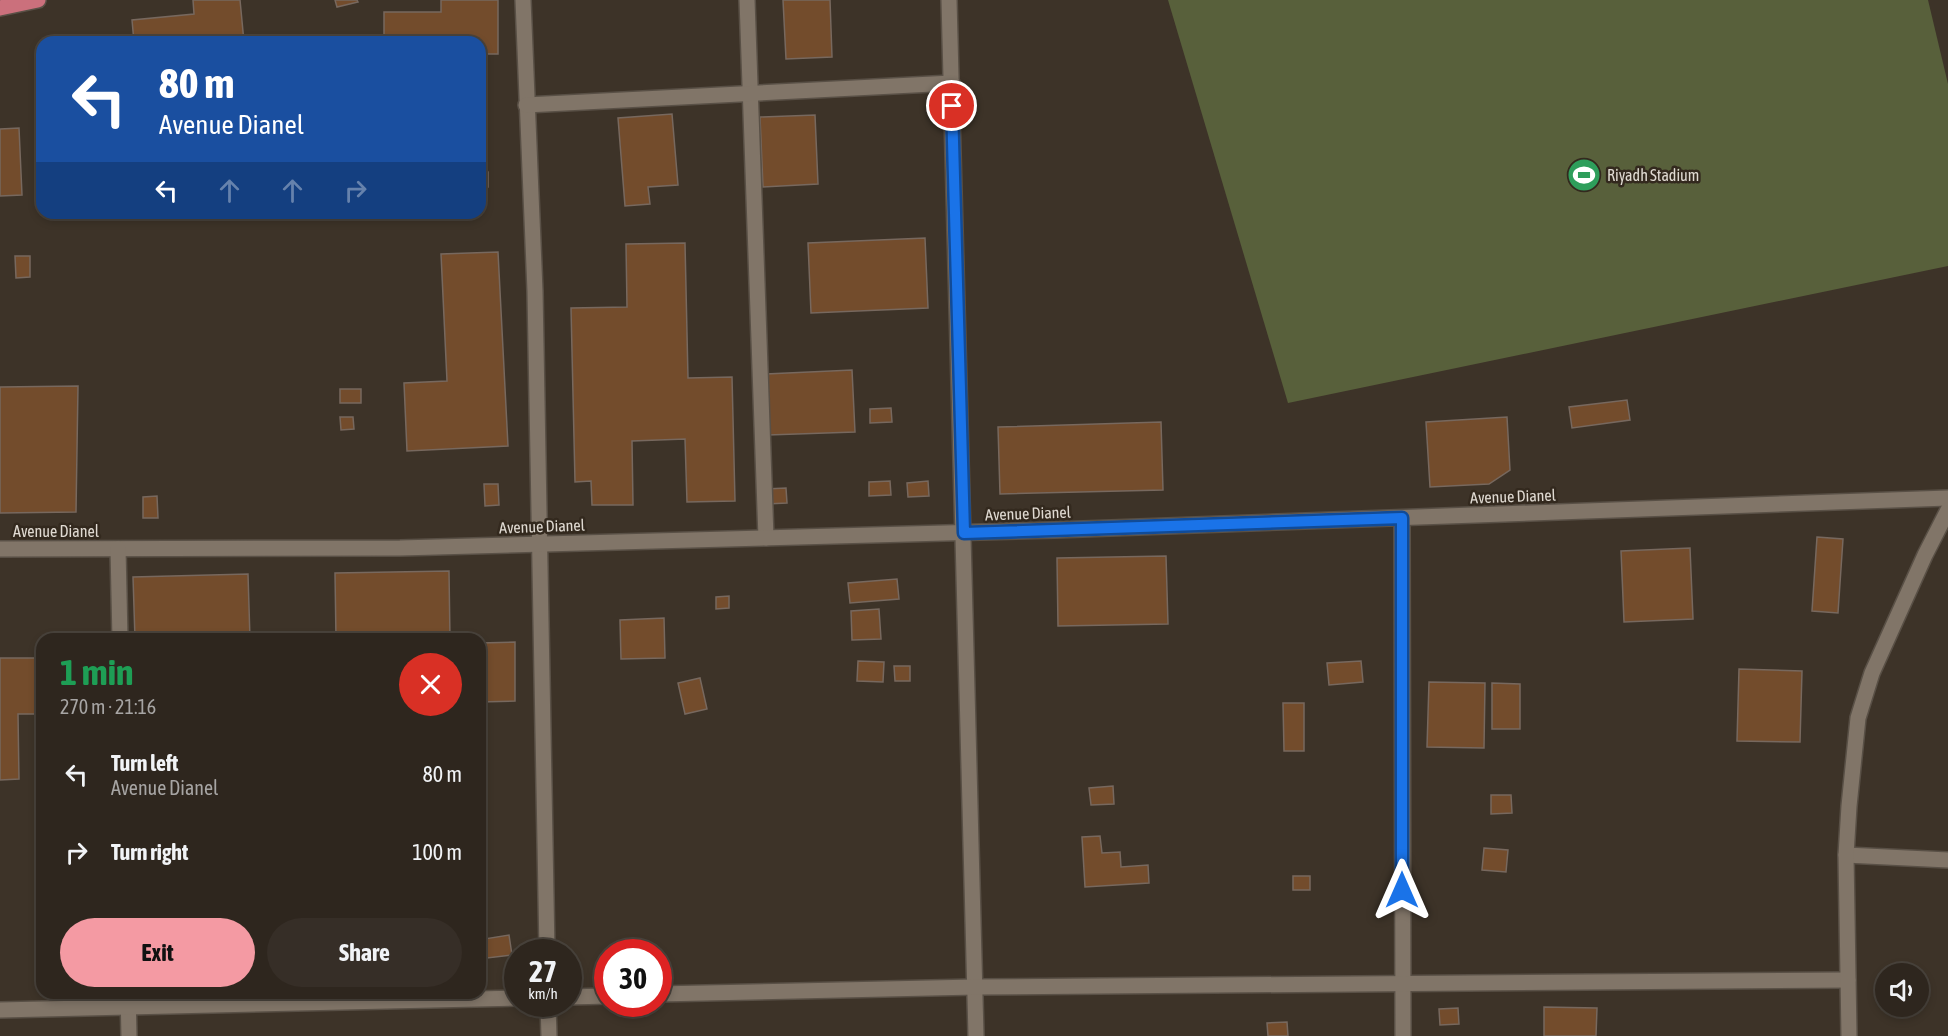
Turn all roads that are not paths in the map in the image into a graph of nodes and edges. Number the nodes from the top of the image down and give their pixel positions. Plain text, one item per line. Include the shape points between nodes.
1 (38, 0) edge
2 (523, 0) edge
3 (747, 0) edge
4 (950, 0) edge
5 (0, 8) edge
6 (952, 82) junction
7 (750, 93) junction
8 (526, 105) junction
9 (1948, 498) edge
10 (1948, 510) edge
11 (1402, 518) junction
12 (964, 533) junction
13 (766, 538) junction
14 (540, 544) junction
15 (0, 549) edge
16 (118, 549) junction
17 (120, 633) edge
18 (1846, 855) junction
19 (1948, 860) edge
20 (547, 939) edge
21 (1848, 980) junction
22 (1402, 983) junction
23 (975, 987) junction
24 (672, 994) edge
25 (486, 998) edge
26 (504, 998) edge
27 (323, 999) edge
28 (128, 1000) edge
29 (0, 1010) edge
30 (548, 1017) edge
31 (129, 1036) edge
32 (549, 1036) edge
33 (976, 1036) edge
34 (1403, 1036) edge
35 (1849, 1036) edge

1 - 5 main road
2 - 8 street
3 - 7 street
4 - 6 street
6 - 7 street
6 - 12 street
7 - 8 street
7 - 13 street
8 - 14 street via 535,291
9 - 11 street, Avenue Dianel
10 - 18 street via 1872,673 1858,718
11 - 12 street, Avenue Dianel
11 - 22 street
12 - 13 street, Avenue Dianel
12 - 23 street
13 - 14 street, Avenue Dianel
14 - 16 street, Avenue Dianel
14 - 20 street
15 - 16 street, Avenue Dianel
16 - 17 street
18 - 19 street
18 - 21 street
21 - 22 street
21 - 35 street
22 - 23 street
22 - 34 street
23 - 24 street
23 - 33 street
25 - 26 street
27 - 28 street
28 - 29 street
28 - 31 street
30 - 32 street

